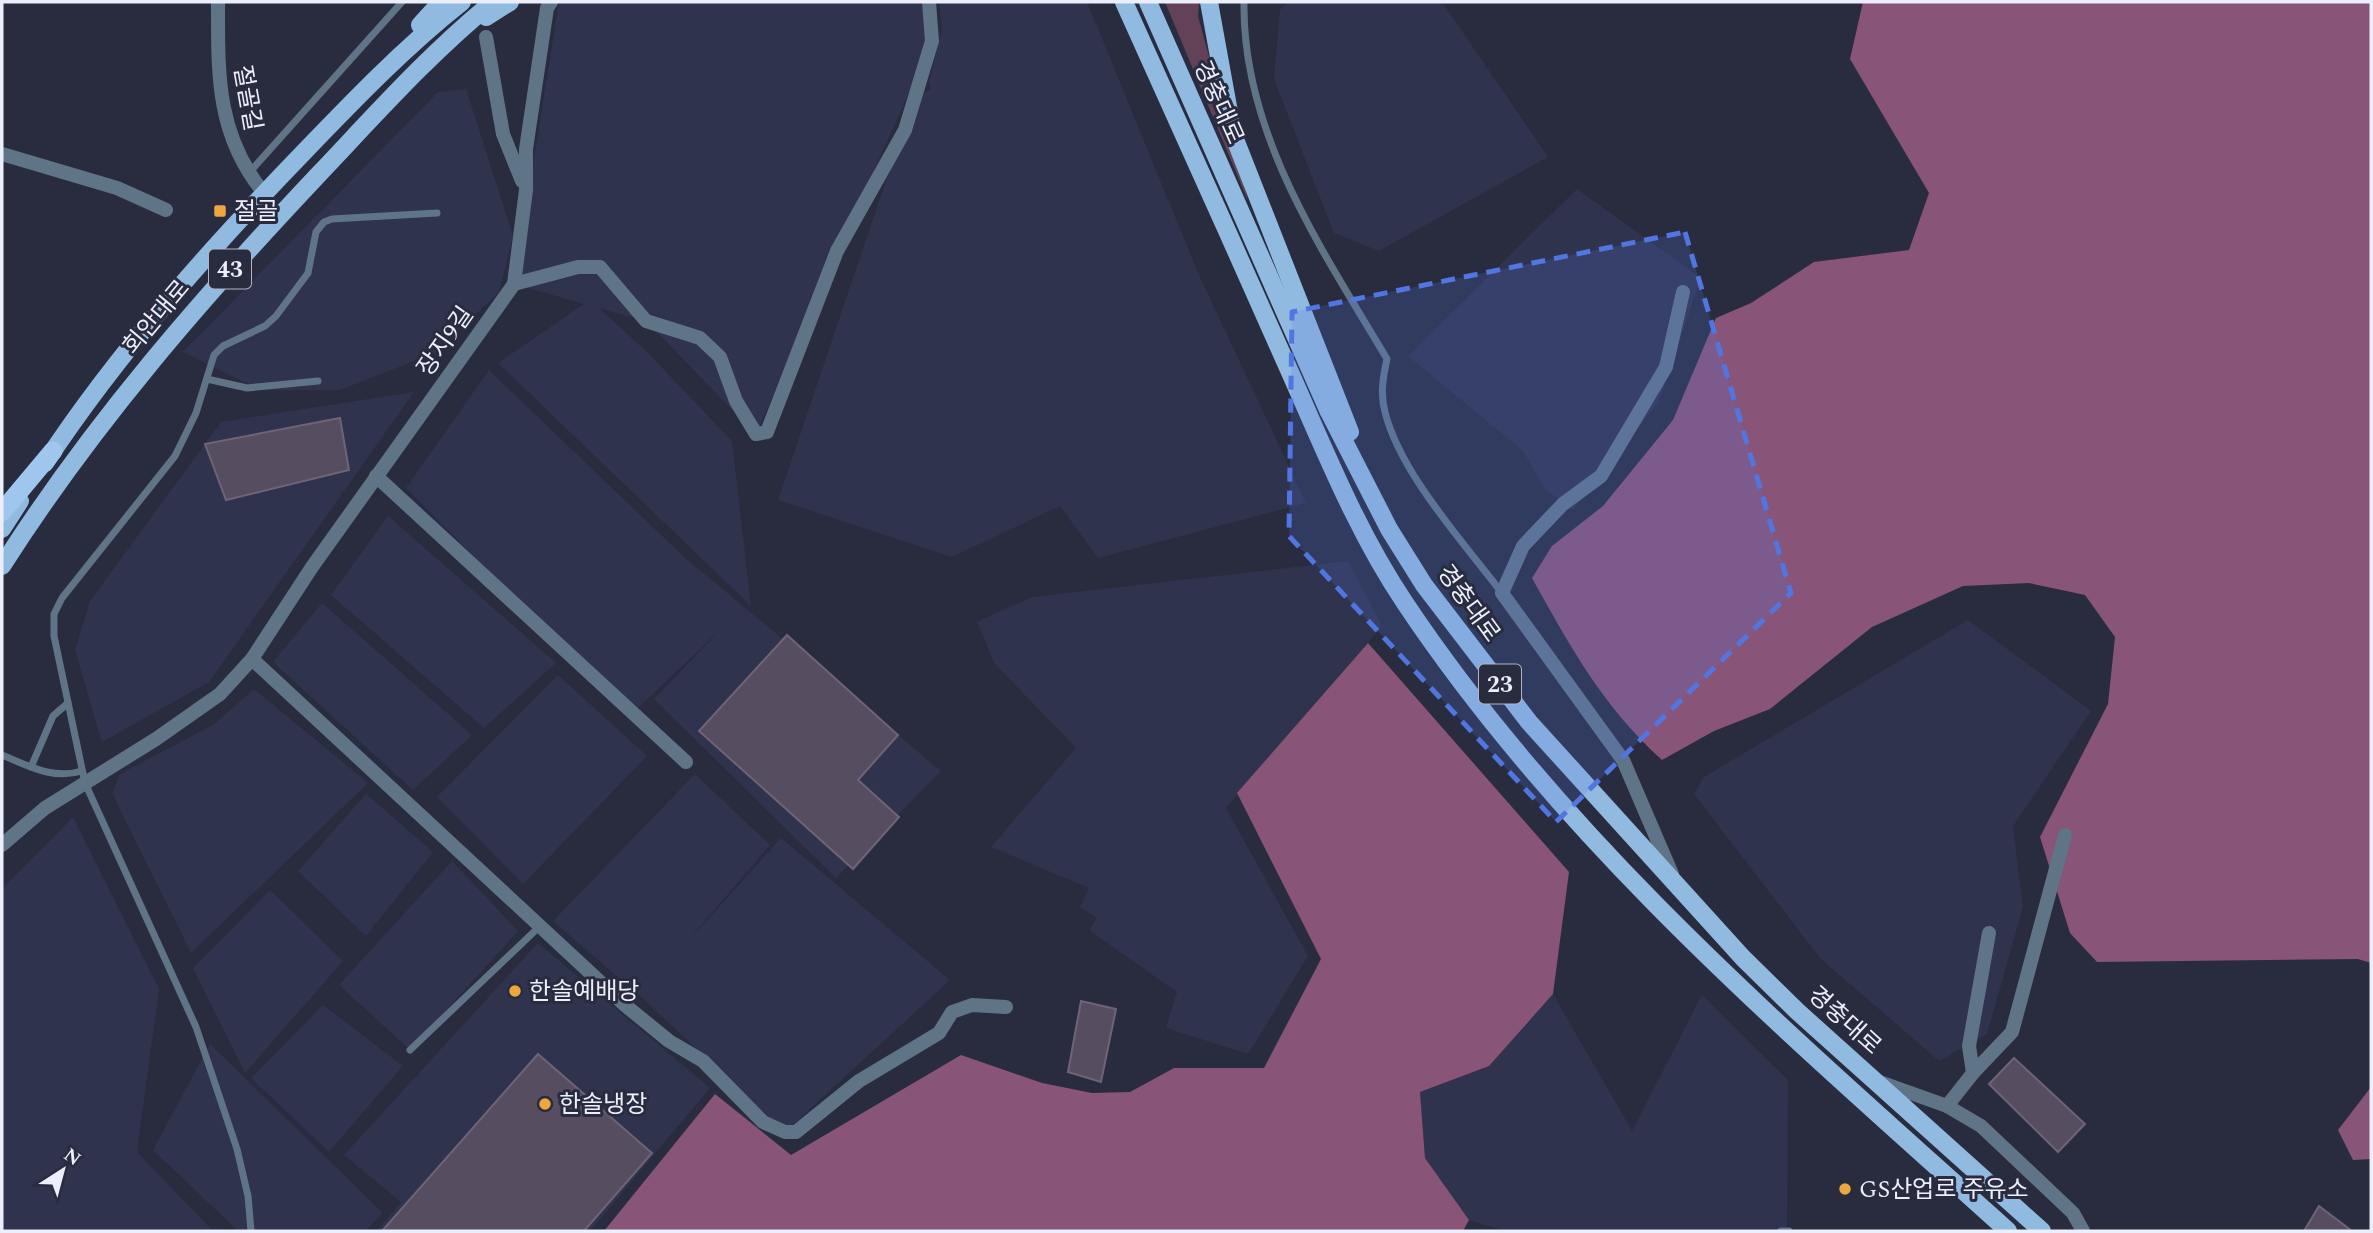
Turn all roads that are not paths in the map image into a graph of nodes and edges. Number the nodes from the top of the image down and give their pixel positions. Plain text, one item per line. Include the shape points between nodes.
1 (218, 2) edge
2 (402, 2) edge
3 (442, 2) edge
4 (462, 2) edge
5 (493, 2) edge
6 (510, 2) edge
7 (551, 2) edge
8 (929, 2) edge
9 (1124, 2) edge
10 (1148, 2) edge
11 (1209, 2) edge
12 (1244, 2) edge
13 (486, 37) dead end
14 (453, 38) junction
15 (347, 107) junction
16 (2, 154) edge
17 (248, 174) junction
18 (526, 190) junction
19 (264, 193) junction
20 (166, 210) dead end
21 (437, 213) dead end
22 (514, 284) junction
23 (1684, 292) dead end
24 (207, 379) junction
25 (318, 381) dead end
26 (53, 451) junction
27 (376, 477) junction
28 (2, 512) edge
29 (2, 529) edge
30 (1389, 529) junction
31 (2, 566) edge
32 (1502, 593) junction
33 (252, 659) junction
34 (68, 704) junction
35 (2, 755) edge
36 (686, 762) dead end
37 (31, 767) junction
38 (83, 777) junction
39 (2065, 835) dead end
40 (2, 845) edge
41 (1678, 889) junction
42 (539, 927) junction
43 (1989, 933) dead end
44 (1006, 1007) dead end
45 (410, 1050) dead end
46 (1973, 1073) junction
47 (1874, 1080) junction
48 (1947, 1106) junction
49 (251, 1231) edge
50 (1781, 1231) edge
51 (1789, 1231) edge
52 (2008, 1231) edge
53 (2042, 1231) edge
54 (2083, 1231) edge

1 - 17 street, 절골길 via 219,88 234,146
2 - 17 lane
3 - 15 main road
4 - 15 main road, 회안대로 / 43
5 - 14 main road, 회안대로 / 43
6 - 14 main road
7 - 18 street, 장지9길 via 526,149
8 - 22 street via 932,41 905,130 837,251 767,432 756,434 736,401 720,357 700,338 646,321 600,267 578,267
9 - 52 main road, 경충대로 / 23 via 1340,485 1403,601 1438,650 1580,825 1663,914
10 - 30 main road, 경충대로 / 23 via 1329,412
11 - 30 main road via 1233,134
12 - 32 lane via 1252,75 1267,127 1299,210 1387,359 1381,384 1390,425 1422,487
13 - 18 street via 503,134
14 - 31 main road, 회안대로 / 43 via 373,114 166,341 105,417
15 - 19 main road, 회안대로 / 43
16 - 20 street via 117,188
17 - 19 street, 절골길
18 - 22 street, 장지9길
19 - 26 main road, 회안대로 / 43 via 131,349
21 - 24 lane via 324,222 316,232 308,273 265,326 214,355
22 - 27 street, 장지9길
23 - 32 street via 1666,368 1601,476 1563,504 1523,546
24 - 25 lane via 247,388
24 - 34 lane via 197,413 175,456 54,614
26 - 28 highway
26 - 29 main road, 회안대로 / 43
27 - 33 street, 장지9길
27 - 36 street
30 - 41 main road, 경충대로 / 23 via 1424,585 1530,722
32 - 41 street via 1623,760
33 - 38 street, 장지9길 via 220,694
33 - 42 street
34 - 37 lane via 53,716
34 - 38 lane
35 - 37 lane
37 - 38 lane via 53,775
38 - 40 street, 장지9길
38 - 49 lane via 196,1027 237,1149
39 - 46 street via 2012,1032
41 - 47 main road, 경충대로 / 23 via 1779,993
42 - 44 street via 626,1006 703,1061 762,1122 785,1132 796,1132 859,1081 939,1033 951,1012 972,1005
42 - 45 lane
43 - 46 street via 1969,1046
46 - 48 street
47 - 48 street
47 - 53 main road, 경충대로 / 23
48 - 54 street via 1981,1126 2073,1213
50 - 51 lane

